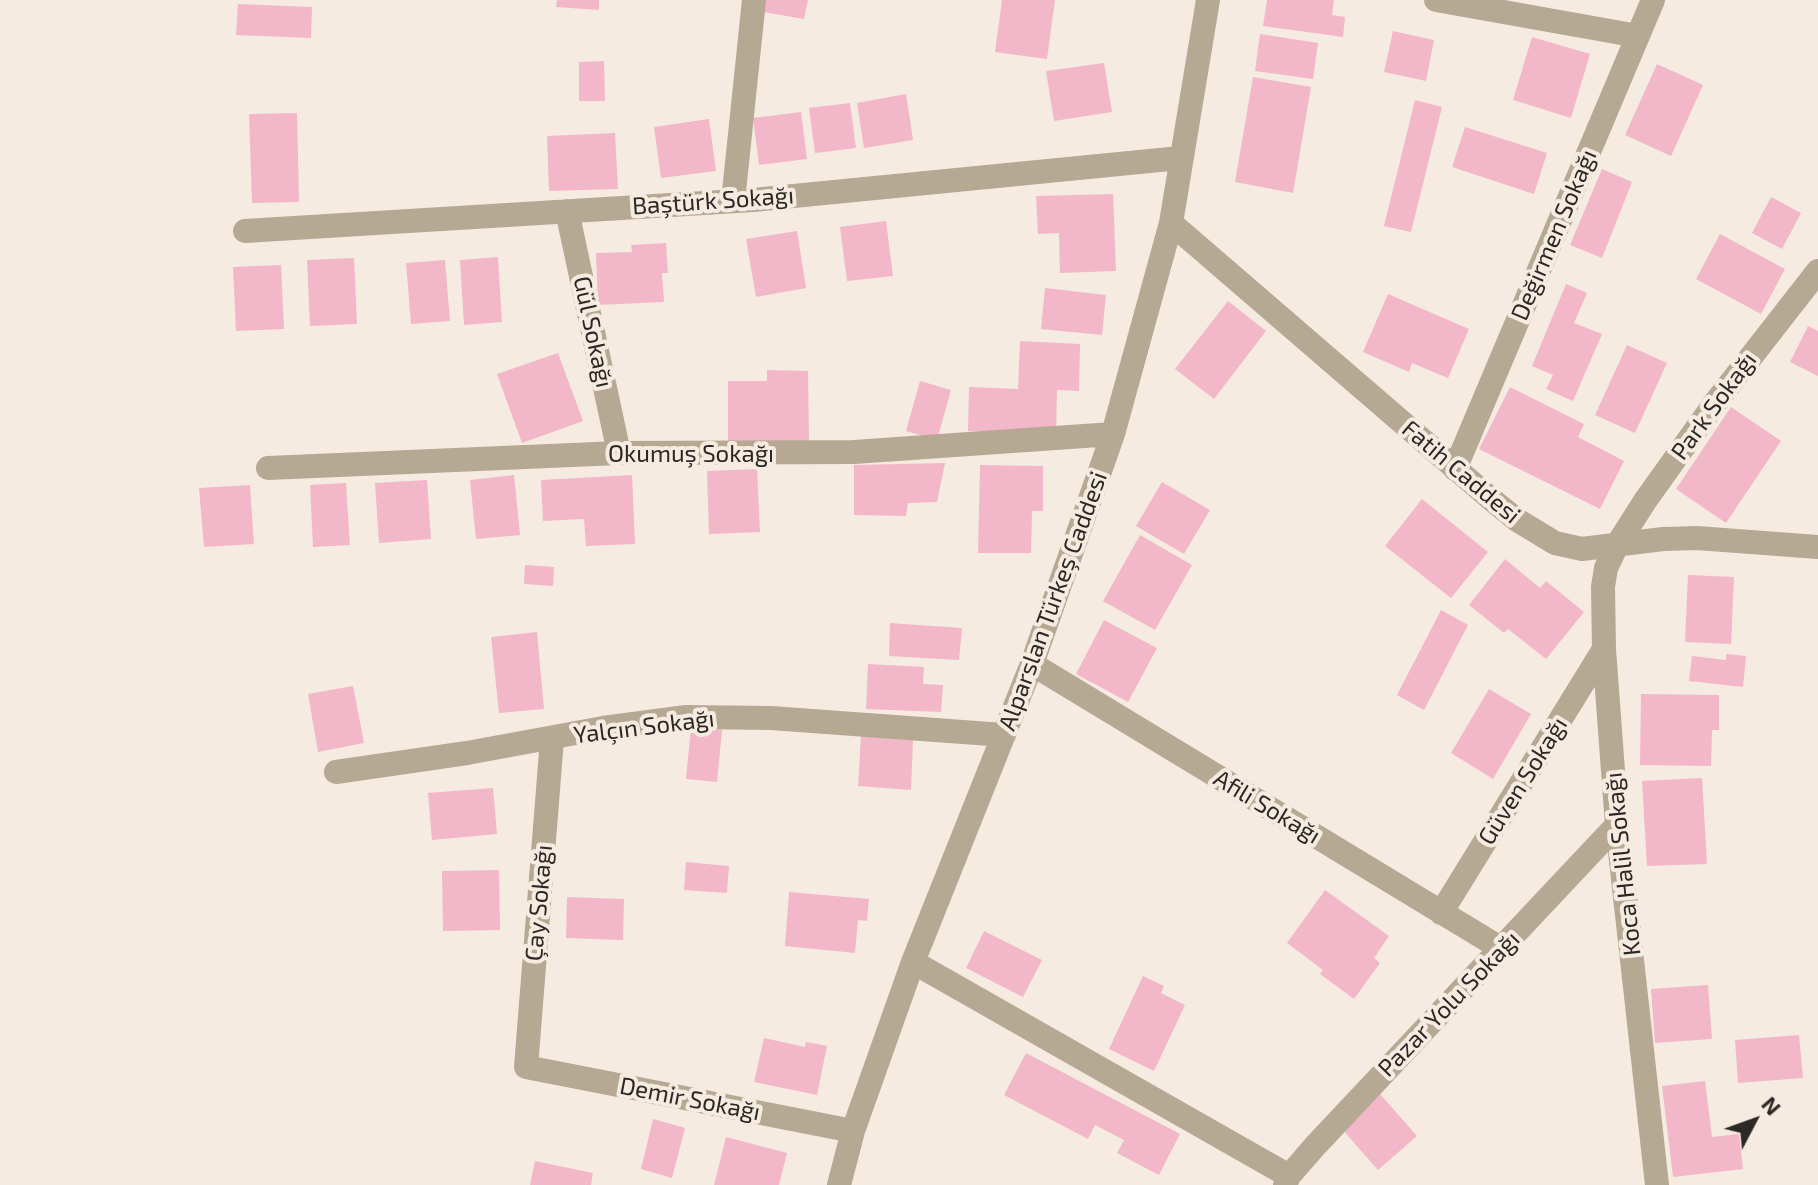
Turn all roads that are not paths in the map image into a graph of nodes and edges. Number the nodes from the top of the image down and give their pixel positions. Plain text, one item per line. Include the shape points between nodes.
1 (754, 0) edge
2 (1208, 0) edge
3 (1436, 0) edge
4 (1653, 0) edge
5 (1638, 36) junction
6 (1180, 158) junction
7 (733, 201) junction
8 (567, 211) junction
9 (1171, 223) junction
10 (245, 231) dead end
11 (1818, 271) edge
12 (1113, 434) junction
13 (619, 453) junction
14 (268, 468) dead end
15 (1455, 469) junction
16 (1617, 545) junction
17 (1818, 547) edge
18 (1604, 649) junction
19 (1032, 664) junction
20 (1004, 735) junction
21 (552, 739) junction
22 (336, 772) dead end
23 (1617, 825) junction
24 (1441, 913) junction
25 (1502, 949) junction
26 (913, 962) junction
27 (526, 1067) joint
28 (853, 1131) junction
29 (1287, 1181) edge
30 (839, 1185) edge
31 (1657, 1185) edge

1 - 7 street
2 - 6 street, Alparslan Türkeş Caddesi
3 - 5 street
4 - 5 street, Değirmen Sokağı
5 - 15 street, Değirmen Sokağı
6 - 7 street, Baştürk Sokağı
6 - 9 street, Alparslan Türkeş Caddesi
7 - 8 street, Baştürk Sokağı
8 - 10 street, Baştürk Sokağı
8 - 13 street, Gül Sokağı
9 - 12 street, Alparslan Türkeş Caddesi
9 - 15 street, Fatih Caddesi
11 - 16 street, Park Sokağı via 1715,403
12 - 13 street, Okumuş Sokağı via 854,452
12 - 19 street, Alparslan Türkeş Caddesi
13 - 14 street, Okumuş Sokağı
15 - 16 street, Fatih Caddesi via 1517,520 1555,543 1582,549
16 - 17 street, Fatih Caddesi via 1697,538
16 - 18 street, Koca Halil Sokağı via 1603,587
18 - 23 street, Koca Halil Sokağı
18 - 24 street, Güven Sokağı
19 - 20 street, Alparslan Türkeş Caddesi
19 - 24 street, Afili Sokağı
20 - 21 street, Yalçın Sokağı via 686,717
20 - 26 street, Alparslan Türkeş Caddesi
21 - 22 street, Yalçın Sokağı
21 - 27 street, Çay Sokağı
23 - 25 street, Pazar Yolu Sokağı
23 - 31 street, Koca Halil Sokağı
24 - 25 street, Afili Sokağı
25 - 29 street, Pazar Yolu Sokağı
26 - 28 street, Alparslan Türkeş Caddesi
26 - 29 street
27 - 28 street, Demir Sokağı
28 - 30 street, Alparslan Türkeş Caddesi

